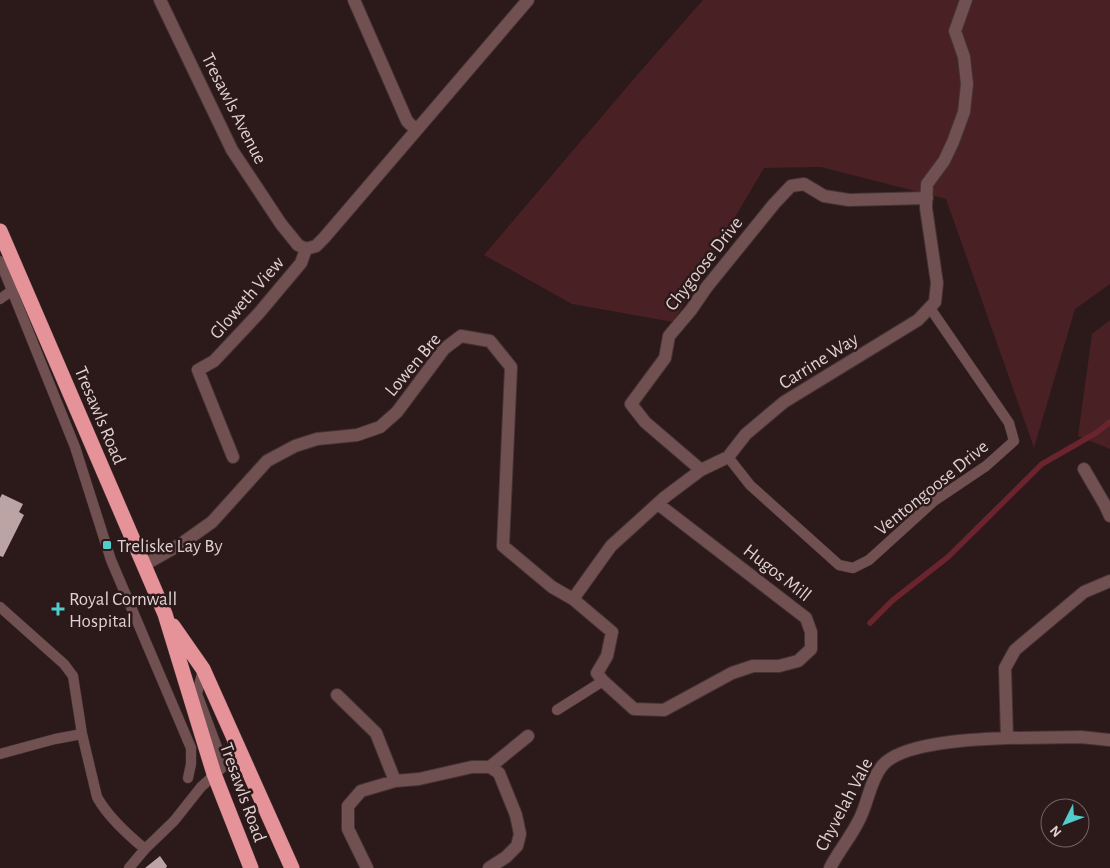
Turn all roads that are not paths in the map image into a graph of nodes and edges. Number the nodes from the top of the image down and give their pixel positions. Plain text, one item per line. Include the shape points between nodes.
1 (160, 0) edge
2 (354, 0) edge
3 (528, 0) edge
4 (966, 0) edge
5 (416, 130) junction
6 (927, 198) junction
7 (0, 231) edge
8 (306, 249) junction
9 (0, 261) edge
10 (18, 286) junction
11 (0, 299) edge
12 (930, 308) junction
13 (728, 456) junction
14 (233, 457) dead end
15 (1084, 469) dead end
16 (701, 470) junction
17 (658, 504) junction
18 (1110, 516) edge
19 (144, 565) junction
20 (1110, 581) edge
21 (573, 599) junction
22 (0, 607) edge
23 (165, 614) junction
24 (204, 669) junction
25 (603, 681) junction
26 (337, 695) dead end
27 (557, 710) dead end
28 (82, 734) junction
29 (528, 736) dead end
30 (1007, 738) junction
31 (1110, 740) edge
32 (0, 754) edge
33 (246, 767) junction
34 (490, 767) junction
35 (219, 770) junction
36 (188, 778) dead end
37 (395, 781) junction
38 (145, 849) junction
39 (129, 868) edge
40 (251, 868) edge
41 (292, 868) edge
42 (366, 868) edge
43 (489, 868) edge
44 (830, 868) edge

1 - 8 street, Tresawls Avenue via 232,150 281,224 298,245
2 - 5 street via 408,121
3 - 5 street, Gloweth View
4 - 6 street via 955,31 964,57 967,84 964,112 947,155 927,184
5 - 8 street, Gloweth View via 324,238 316,246
6 - 12 street via 937,283 935,302
6 - 16 street, Chygoose Drive via 850,200 824,196 804,184 791,186 774,204 669,336 665,358 631,404 645,422
7 - 10 highway, Tresawls Road
8 - 14 street, Gloweth View via 301,264 259,313 214,361 198,370
9 - 10 lane
10 - 11 lane
10 - 19 highway, Tresawls Road
10 - 36 lane via 111,560 191,748
12 - 13 street, Carrine Way via 918,320 784,402 746,434
12 - 13 lane, Ventongoose Drive via 1009,423 1014,441 986,466 934,501 869,560 853,568 839,565 750,485
13 - 16 street, Carrine Way
15 - 18 street
16 - 17 street, Carrine Way
17 - 21 street, Carrine Way via 611,546
17 - 25 street, Hugos Mill via 806,618 811,632 811,649 798,661 779,666 753,666 732,673 664,710 634,709
19 - 21 street, Lowen Bre via 212,522 267,461 317,439 357,435 380,427 396,412 444,349 461,336 490,341 510,367 503,546 552,587
19 - 23 highway, Tresawls Road
20 - 30 street via 1084,592 1015,650 1005,668
21 - 25 street via 612,632 607,656 597,673
22 - 28 lane via 64,664 73,676
23 - 24 highway, Tresawls Road
23 - 35 highway, Tresawls Road
24 - 33 highway, Tresawls Road
24 - 35 lane, Tresawls Road via 197,694
25 - 27 lane
26 - 37 street via 376,733
28 - 32 lane
28 - 38 lane via 97,797 131,838
29 - 34 street
30 - 31 street, Chyvelah Vale
30 - 44 street, Chyvelah Vale via 958,740 891,756 881,767 859,821
33 - 35 lane
33 - 41 highway, Tresawls Road
34 - 37 street
34 - 43 street via 499,773 516,814 520,834 517,846
35 - 38 lane
35 - 40 highway, Tresawls Road
37 - 42 street via 361,791 348,806 348,829
38 - 39 lane

